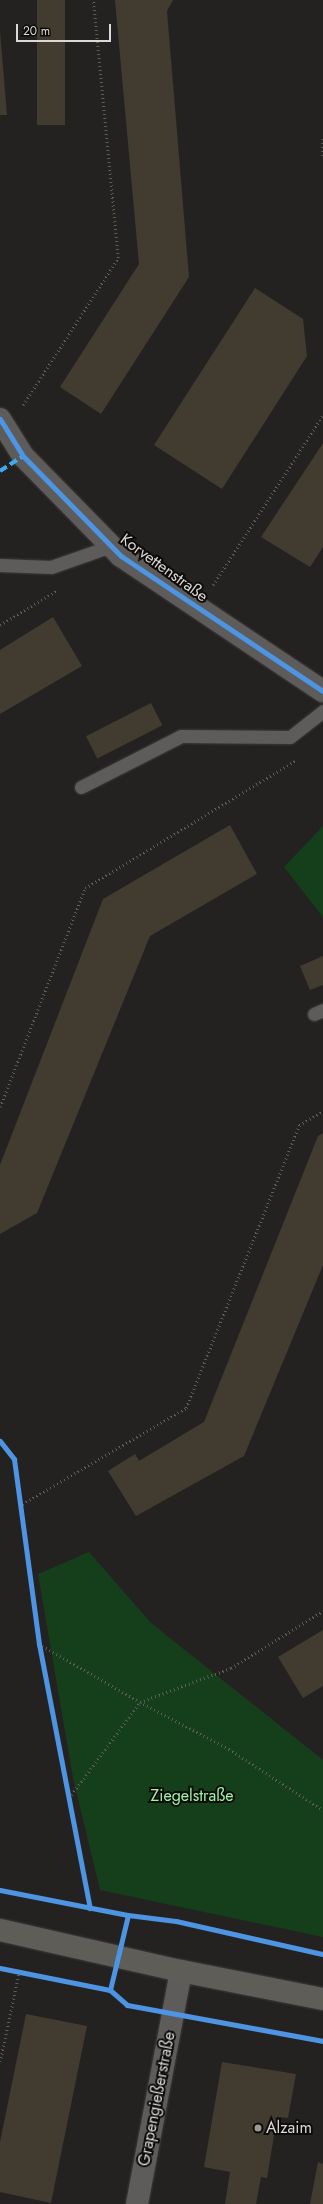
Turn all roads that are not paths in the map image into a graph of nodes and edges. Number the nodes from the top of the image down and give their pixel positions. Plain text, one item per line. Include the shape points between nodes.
1 (4, 424) edge
2 (111, 546) junction
3 (0, 565) edge
4 (323, 692) edge
5 (323, 712) edge
6 (81, 787) dead end
7 (0, 1930) edge
8 (181, 1971) junction
9 (323, 1999) edge
10 (137, 2204) edge

1 - 2 street, Korvettenstraße via 23,456
2 - 3 lane via 51,567
2 - 4 street, Korvettenstraße via 121,556
5 - 6 lane via 290,737 182,736
7 - 8 main road
8 - 9 main road
8 - 10 street, Grapengießerstraße

